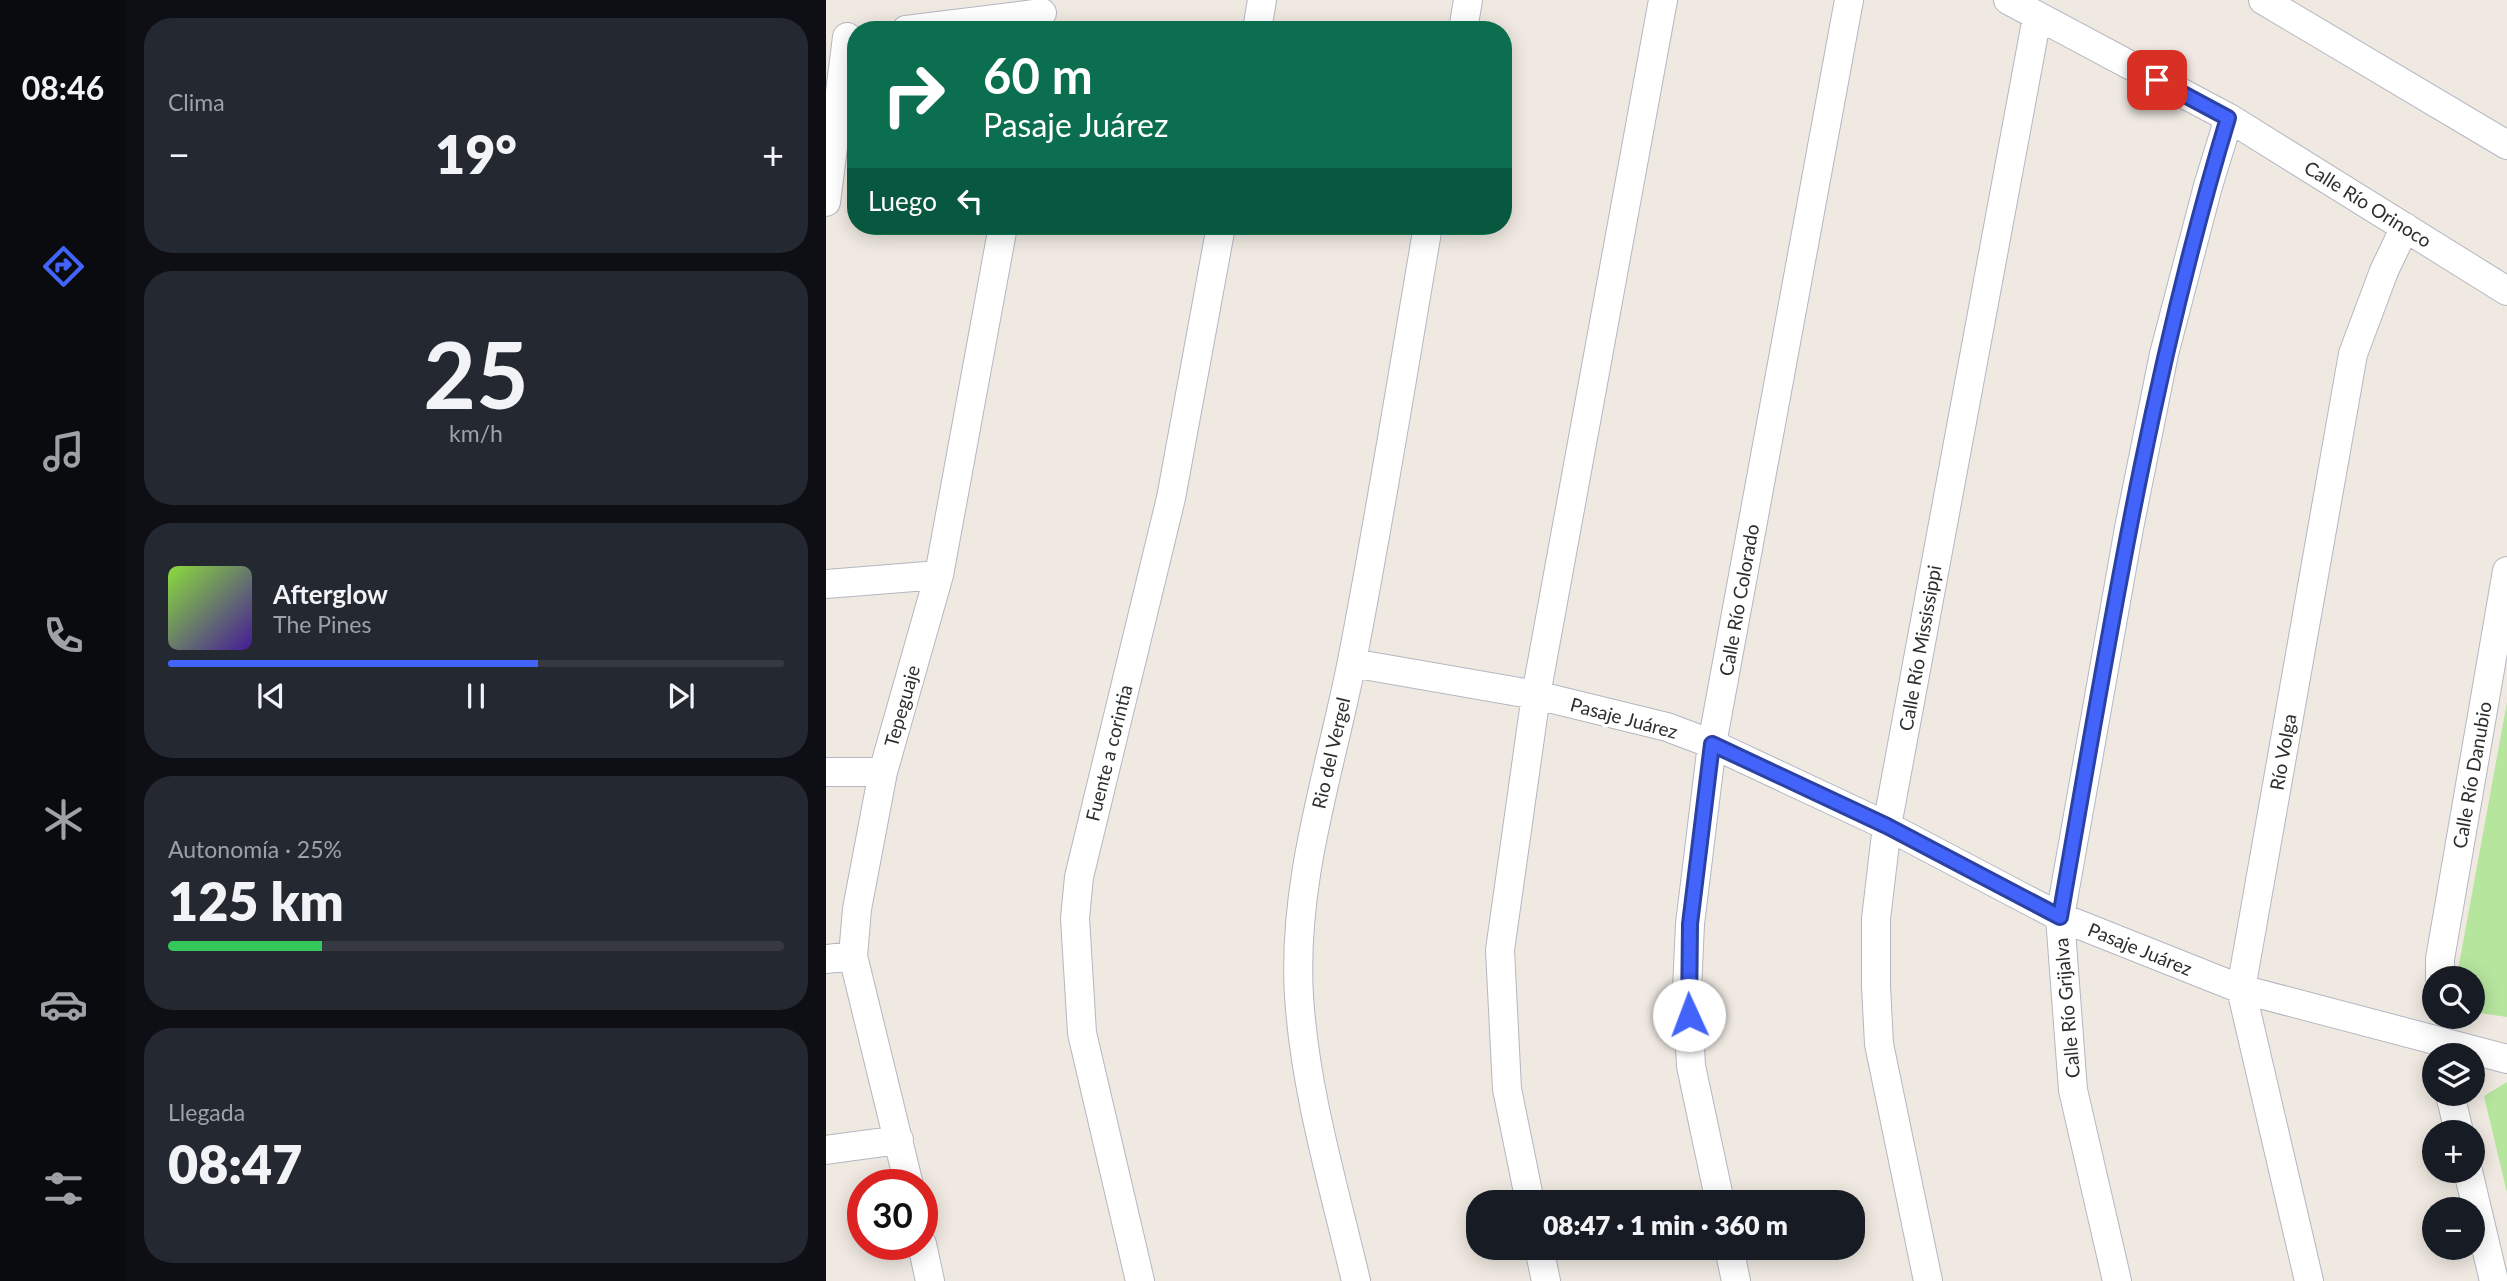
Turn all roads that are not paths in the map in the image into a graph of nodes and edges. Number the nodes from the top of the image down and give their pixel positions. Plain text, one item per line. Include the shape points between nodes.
1 (1262, 0) edge
2 (1468, 0) edge
3 (1663, 0) edge
4 (1849, 0) edge
5 (2008, 0) edge
6 (2263, 0) edge
7 (1042, 14) edge
8 (2037, 17) junction
9 (982, 21) edge
10 (1258, 21) edge
11 (1464, 21) edge
12 (843, 37) edge
13 (2228, 118) junction
14 (2507, 145) edge
15 (826, 202) edge
16 (2405, 228) junction
17 (1001, 235) edge
18 (1219, 235) edge
19 (1427, 235) edge
20 (2507, 291) edge
21 (2507, 571) edge
22 (939, 575) junction
23 (826, 584) edge
24 (1352, 663) junction
25 (1536, 695) junction
26 (1712, 744) junction
27 (826, 772) edge
28 (883, 772) junction
29 (1887, 826) junction
30 (2060, 917) junction
31 (839, 958) edge
32 (2440, 966) edge
33 (2241, 989) junction
34 (2440, 1038) edge
35 (2507, 1059) edge
36 (899, 1140) junction
37 (826, 1150) edge
38 (905, 1169) edge
39 (2471, 1183) edge
40 (1528, 1190) edge
41 (1717, 1190) edge
42 (925, 1260) edge
43 (1542, 1260) edge
44 (1732, 1260) edge
45 (930, 1281) edge
46 (1140, 1281) edge
47 (1356, 1281) edge
48 (1546, 1281) edge
49 (1736, 1281) edge
50 (1928, 1281) edge
51 (2117, 1281) edge
52 (2309, 1281) edge
53 (2494, 1281) edge

1 - 10 street
2 - 11 street
3 - 25 street
4 - 26 street, Calle Río Colorado
5 - 8 street, Calle Río Orinoco
6 - 14 street
7 - 9 street
8 - 13 street, Calle Río Orinoco
8 - 29 street, Calle Río Mississippi
12 - 15 street
13 - 16 street, Calle Río Orinoco
13 - 30 street, Calle Río Grijalva via 2164,354
16 - 20 street, Calle Río Orinoco
16 - 33 street, Río Volga via 2353,354
17 - 22 street, Tepeguaje
18 - 46 street, Fuente a corintia via 1171,498 1079,877 1075,918 1082,1033
19 - 24 street, Rio del Vergel
21 - 32 street, Calle Río Danubio
22 - 23 street
22 - 28 street, Tepeguaje
24 - 25 street, Pasaje Juárez
24 - 47 street, Rio del Vergel via 1306,867 1299,971 1307,1063
25 - 26 street, Pasaje Juárez via 1667,727
25 - 40 street via 1500,950 1507,1089
26 - 29 street, Pasaje Juárez
26 - 41 street, Calle Río Colorado via 1690,924 1687,989 1691,1066
27 - 28 street
28 - 31 street, Tepeguaje via 856,909
29 - 30 street, Pasaje Juárez
29 - 50 street, Calle Río Mississippi via 1877,919 1880,1044
30 - 33 street, Pasaje Juárez
30 - 51 street, Calle Río Grijalva via 2074,1090
31 - 36 street, Tepeguaje
33 - 34 street, Pasaje Juárez
33 - 52 street, Río Volga
34 - 35 street, Pasaje Juárez
36 - 37 street
36 - 38 street, Tepeguaje
39 - 53 street
42 - 45 street
43 - 48 street
44 - 49 street

